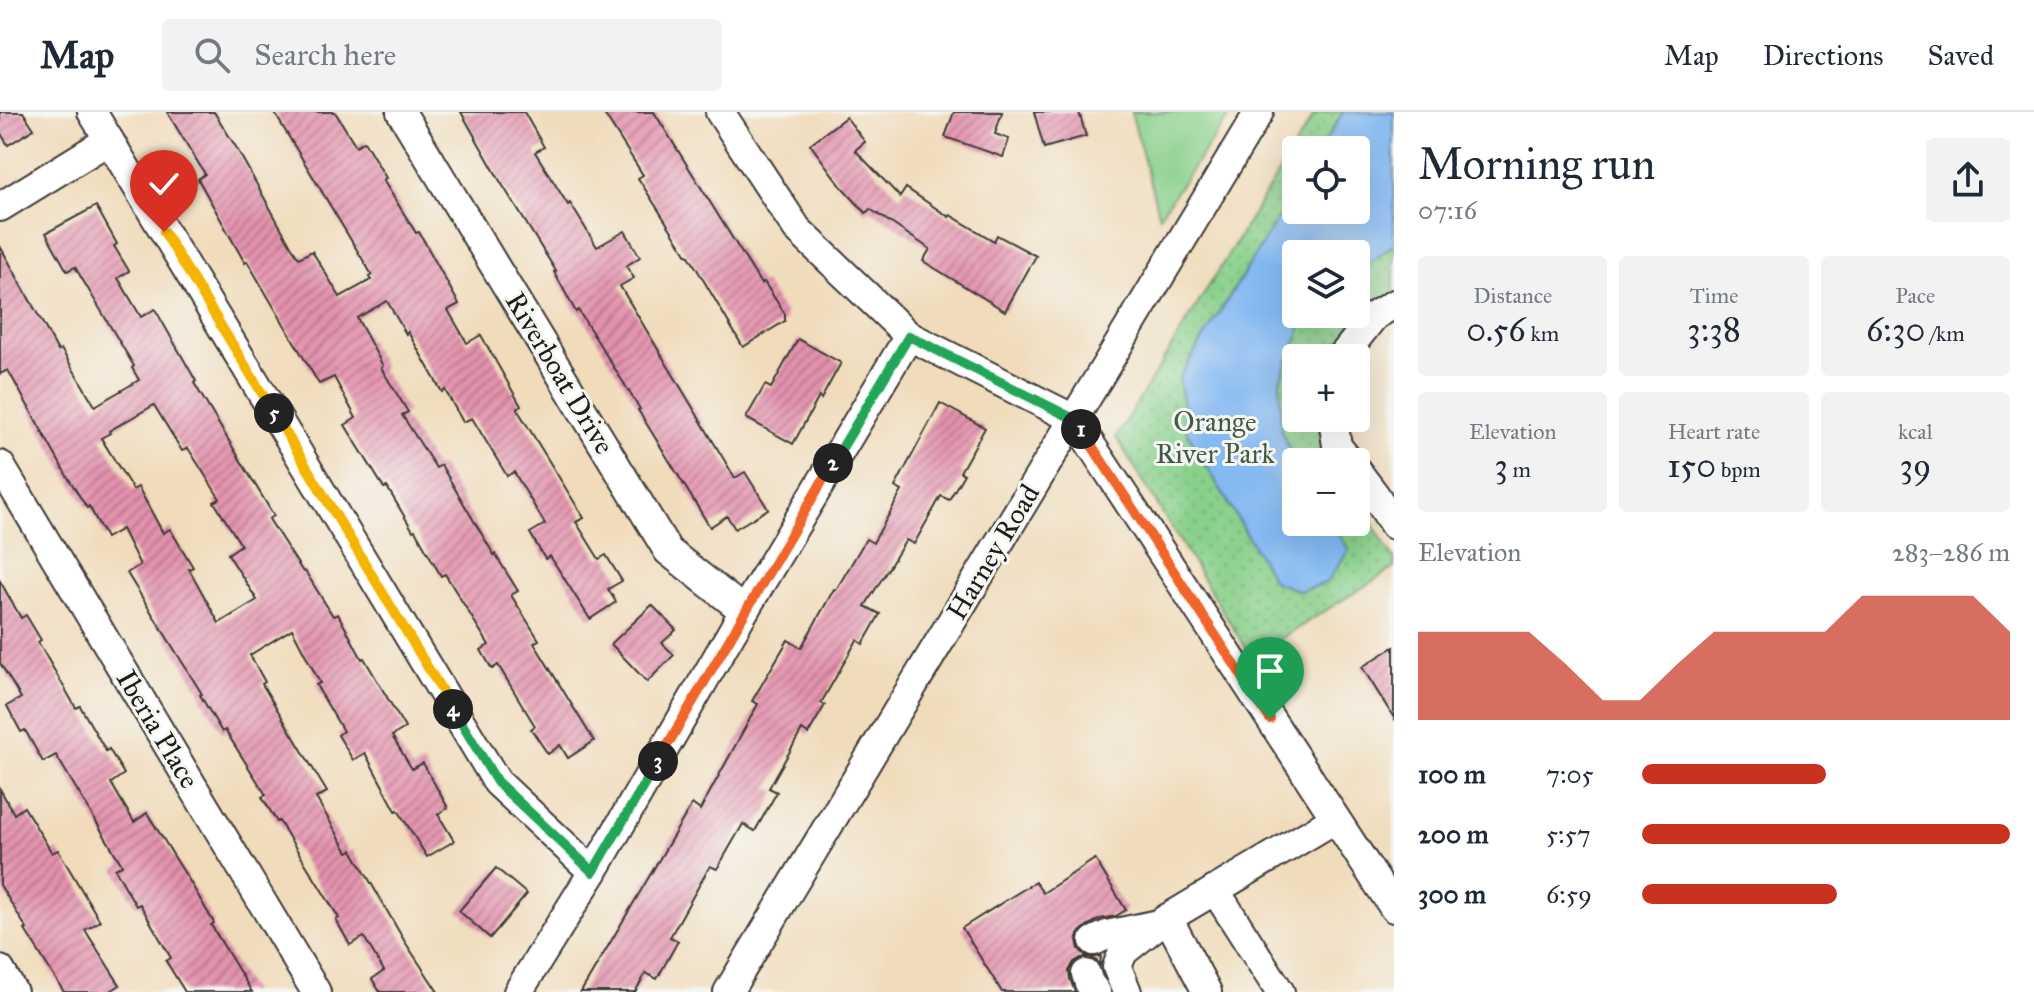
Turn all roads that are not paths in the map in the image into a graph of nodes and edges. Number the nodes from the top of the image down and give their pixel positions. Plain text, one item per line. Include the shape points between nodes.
1 (92, 112) edge
2 (401, 112) edge
3 (720, 112) edge
4 (1259, 112) edge
5 (109, 140) junction
6 (0, 207) edge
7 (1394, 304) edge
8 (909, 336) junction
9 (1352, 344) edge
10 (1074, 419) junction
11 (0, 465) edge
12 (1384, 489) edge
13 (1394, 525) edge
14 (744, 611) junction
15 (1335, 819) junction
16 (593, 872) junction
17 (1215, 890) junction
18 (1394, 908) edge
19 (1163, 921) junction
20 (1094, 941) dead end
21 (0, 970) edge
22 (13, 992) edge
23 (316, 992) edge
24 (518, 992) edge
25 (728, 992) edge
26 (1127, 992) edge
27 (1207, 992) edge
28 (1280, 992) edge

1 - 5 street
2 - 14 street, Riverboat Drive via 668,551
3 - 8 street via 797,229
4 - 10 street, Harney Road
5 - 6 street
5 - 16 street via 497,782
7 - 9 street via 1374,316
8 - 10 street
8 - 14 street
10 - 15 street
10 - 25 street, Harney Road
11 - 23 street, Iberia Place
12 - 13 street
14 - 16 street
15 - 17 street
15 - 18 street
16 - 24 street
17 - 19 street
17 - 28 street
19 - 20 street
19 - 26 street via 1123,952 1117,967
19 - 27 street
21 - 22 street

